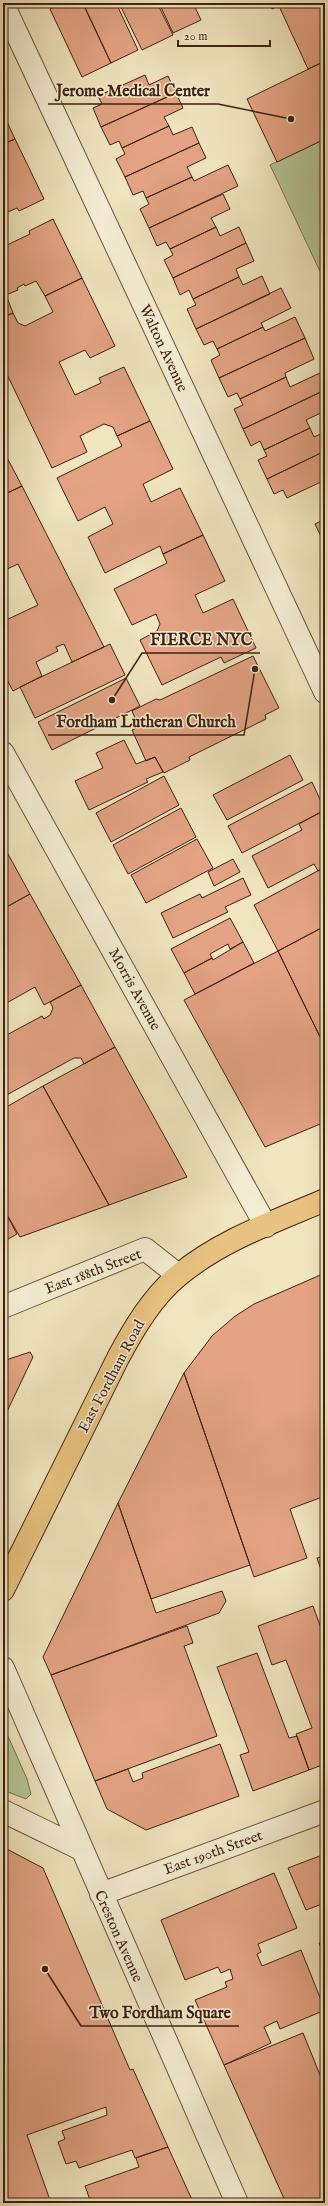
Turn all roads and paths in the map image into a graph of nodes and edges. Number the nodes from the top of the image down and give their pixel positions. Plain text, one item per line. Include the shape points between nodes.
1 (3, 4) edge
2 (325, 692) edge
3 (3, 753) edge
4 (325, 1200) edge
5 (266, 1226) junction
6 (178, 1275) junction
7 (3, 1306) edge
8 (3, 1590) edge
9 (3, 1668) edge
10 (325, 1810) edge
11 (3, 1811) edge
12 (81, 1849) junction
13 (101, 1894) junction
14 (237, 2203) edge

1 - 2 street, Walton Avenue
3 - 5 street, Morris Avenue
4 - 5 main road, East Fordham Road
5 - 6 main road, East Fordham Road via 233,1241
6 - 7 street, East 188th Street via 145,1249
6 - 8 main road, East Fordham Road via 153,1303 130,1335
9 - 12 street, Creston Avenue
10 - 13 street, East 190th Street
11 - 12 street
12 - 13 street, Creston Avenue
13 - 14 street, Creston Avenue

